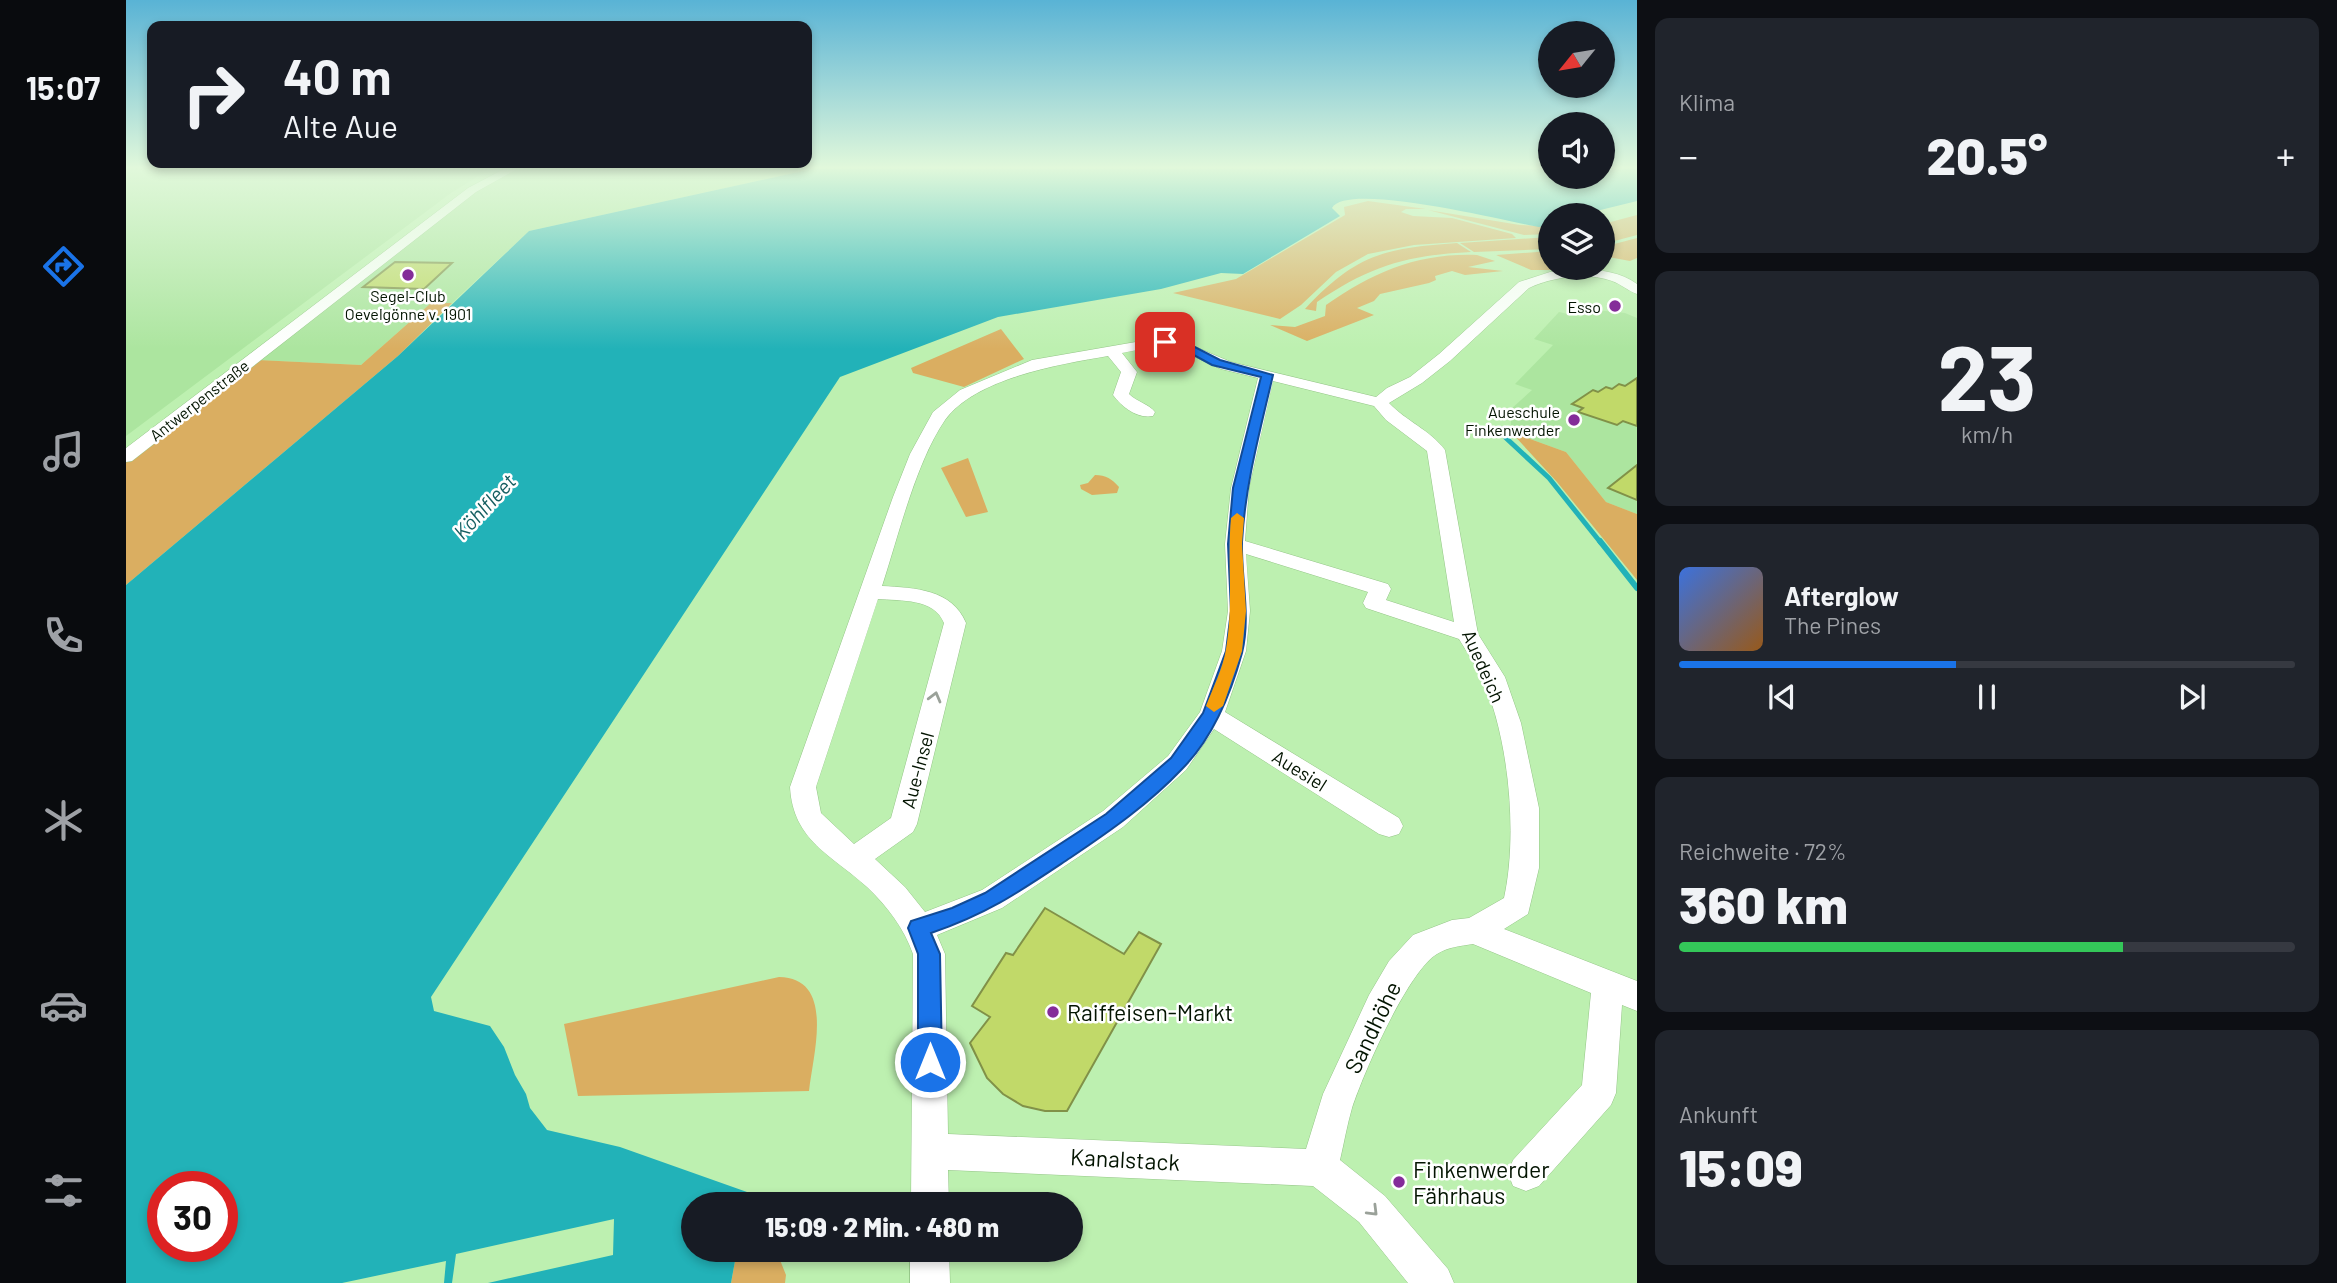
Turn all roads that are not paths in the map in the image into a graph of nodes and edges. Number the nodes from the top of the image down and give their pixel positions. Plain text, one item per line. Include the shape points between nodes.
1 (422, 229) edge
2 (1615, 270) edge
3 (1615, 277) edge
4 (1538, 279) edge
5 (1594, 280) edge
6 (1634, 286) edge
7 (272, 344) junction
8 (1112, 351) junction
9 (1267, 375) junction
10 (1380, 403) junction
11 (1147, 412) dead end
12 (126, 444) edge
13 (126, 457) edge
14 (1235, 544) junction
15 (871, 592) junction
16 (1467, 634) junction
17 (1211, 715) junction
18 (1389, 826) dead end
19 (855, 859) junction
20 (918, 928) junction
21 (1474, 931) junction
22 (1622, 990) edge
23 (930, 1151) junction
24 (1320, 1168) junction
25 (1526, 1173) dead end
26 (930, 1192) edge
27 (930, 1262) edge
28 (930, 1283) edge
29 (1434, 1283) edge

1 - 7 street, Antwerpenstraße
2 - 6 street via 1631,267
3 - 6 street
4 - 10 street via 1524,285 1466,342 1410,384 1393,389
5 - 6 street
7 - 12 street, Antwerpenstraße
7 - 13 street, Antwerpenstraße
8 - 9 street, Auedeich via 1174,343 1216,362
8 - 11 street via 1129,372 1121,395
8 - 15 street, Auedeich via 1032,365 979,386 952,404 934,424 919,454
9 - 10 street, Auedeich
9 - 14 street via 1242,473
10 - 16 street, Auedeich via 1436,450
14 - 16 street via 1380,589 1374,603
14 - 17 street via 1238,611 1234,651
15 - 19 street via 803,788 814,825 824,838
19 -> 15 street, Aue-Insel via 902,824 955,623 951,612 935,600
16 - 21 street, Auedeich via 1493,677 1509,723 1525,808 1525,868 1517,905
17 - 18 street, Auesiel
17 - 20 street via 1177,763 1113,819 992,899
19 - 20 street via 890,891
20 - 23 street via 930,965
21 - 22 street
21 - 24 street, Sandhöhe via 1452,933 1424,945 1400,971 1335,1106
22 - 25 street via 1599,1093
23 - 24 street, Kanalstack
23 - 26 street
24 -> 29 street via 1372,1209
27 - 28 street

